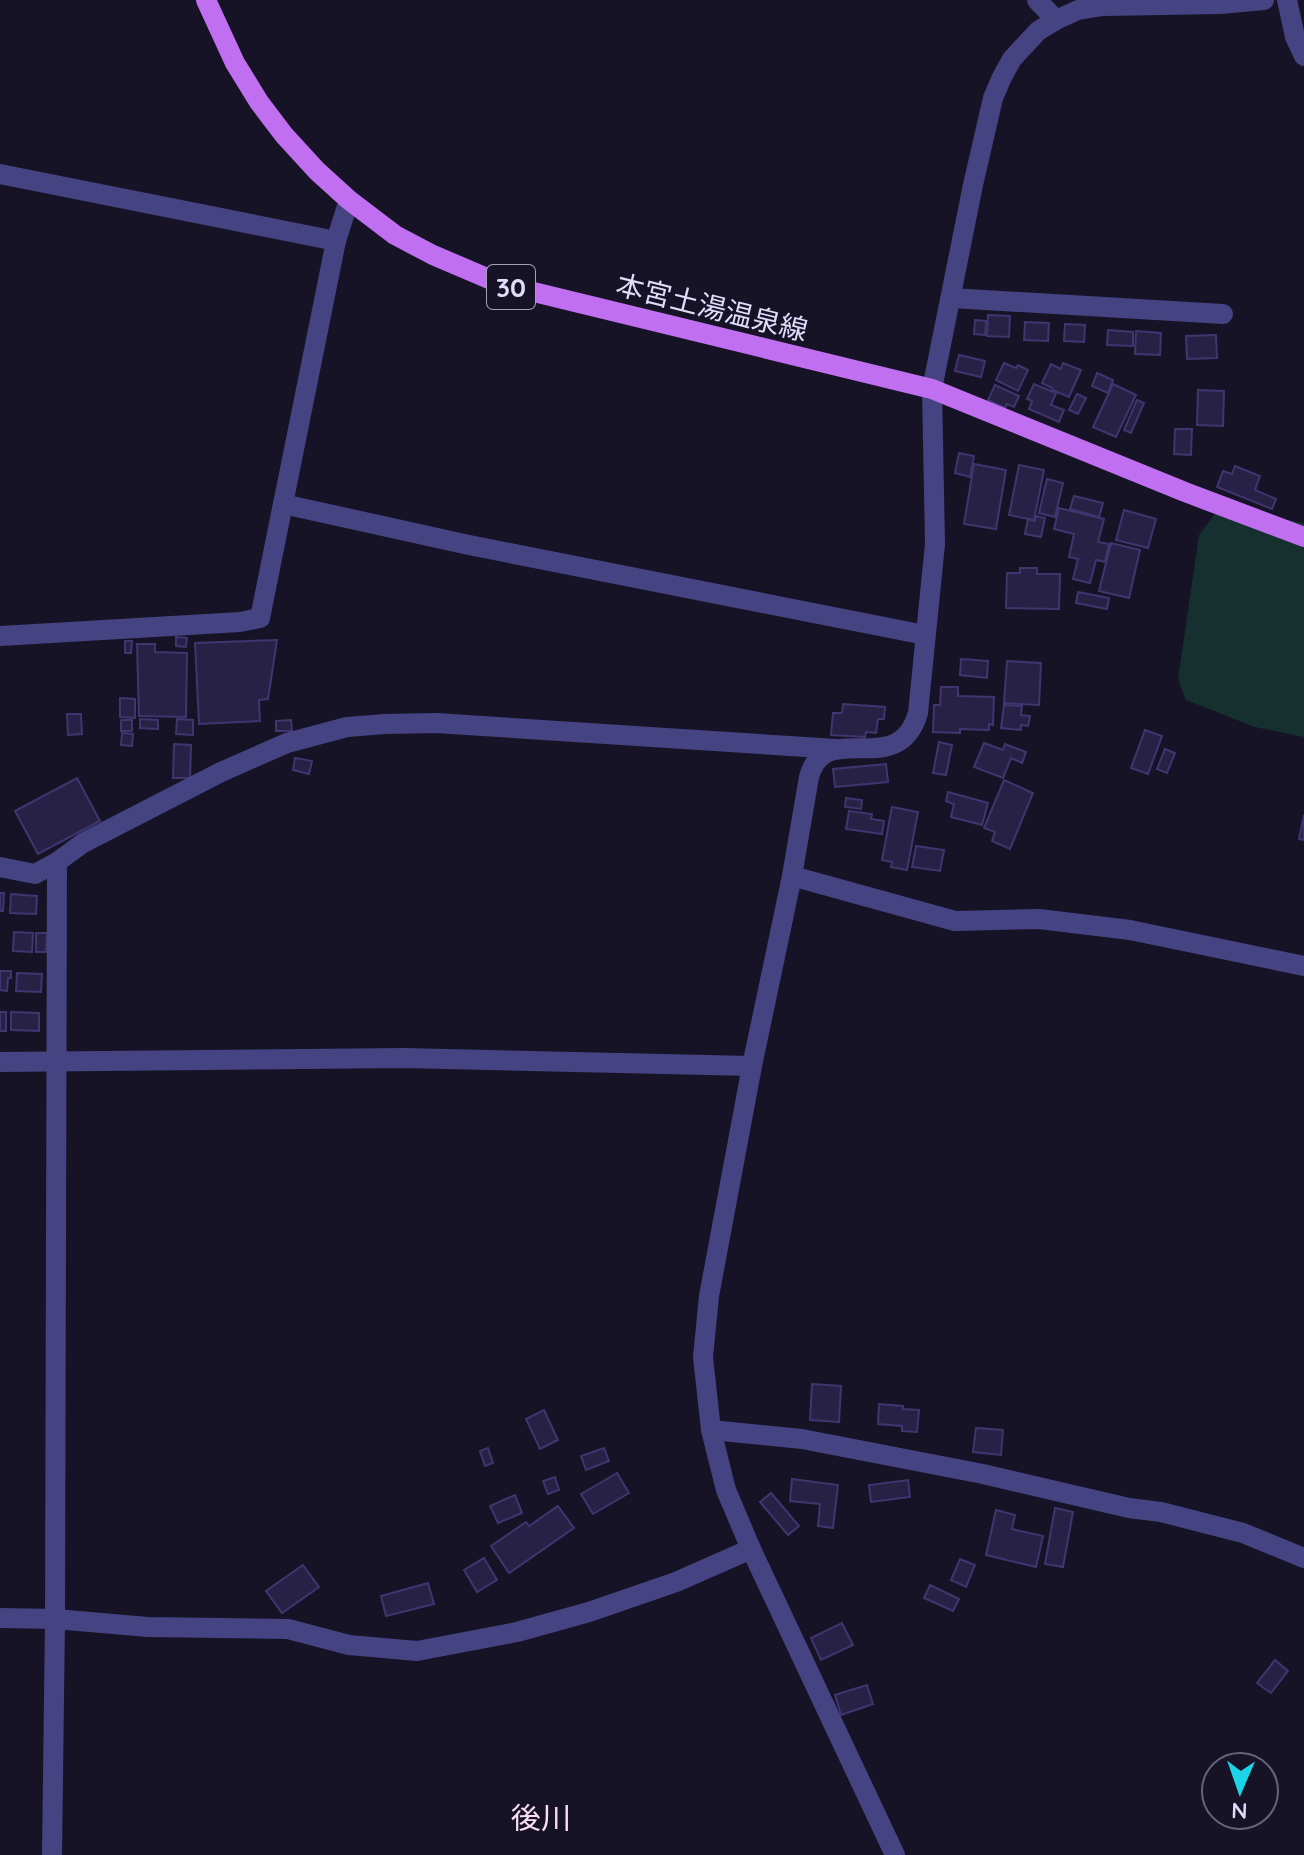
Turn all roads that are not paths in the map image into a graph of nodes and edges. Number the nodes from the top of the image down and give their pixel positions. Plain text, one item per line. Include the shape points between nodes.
1 (206, 0) edge
2 (1037, 0) edge
3 (1264, 0) edge
4 (1287, 0) edge
5 (1056, 20) junction
6 (1304, 56) edge
7 (0, 174) edge
8 (349, 200) junction
9 (336, 241) junction
10 (951, 298) junction
11 (1223, 314) dead end
12 (932, 389) junction
13 (283, 504) junction
14 (1304, 537) edge
15 (925, 635) junction
16 (0, 636) edge
17 (838, 749) junction
18 (57, 862) junction
19 (0, 867) edge
20 (792, 876) junction
21 (1304, 966) edge
22 (0, 1062) edge
23 (56, 1063) junction
24 (752, 1066) junction
25 (711, 1430) junction
26 (751, 1549) junction
27 (1304, 1558) edge
28 (0, 1618) edge
29 (55, 1619) junction
30 (52, 1855) edge
31 (895, 1855) edge

1 - 8 main road, 本宮土湯温泉線 / 30 via 259,102 300,153
2 - 5 street
3 - 5 street via 1103,6
4 - 6 street
5 - 10 street via 1019,51 993,98
7 - 9 street
8 - 9 street
8 - 12 main road, 本宮土湯温泉線 / 30 via 395,235 501,284
9 - 13 street
10 - 11 street
10 - 12 street
12 - 14 main road, 本宮土湯温泉線 / 30
12 - 15 street via 935,544
13 - 15 street
13 - 16 street via 260,618
15 - 17 street via 918,713 909,735 893,745
17 - 18 street via 436,723 347,727 287,743 221,772 83,843
17 - 20 street via 821,756 811,769
18 - 19 street via 35,874
18 - 23 street
20 - 21 street via 955,921 1039,919 1130,930
20 - 24 street
22 - 23 street
23 - 24 street via 404,1058
23 - 29 street
24 - 25 street via 709,1296 703,1357
25 - 26 street via 726,1490
25 - 27 street via 802,1439 1161,1512 1243,1533
26 - 29 street via 589,1612 417,1651 349,1645 288,1629 148,1627
26 - 31 street
28 - 29 street
29 - 30 street

